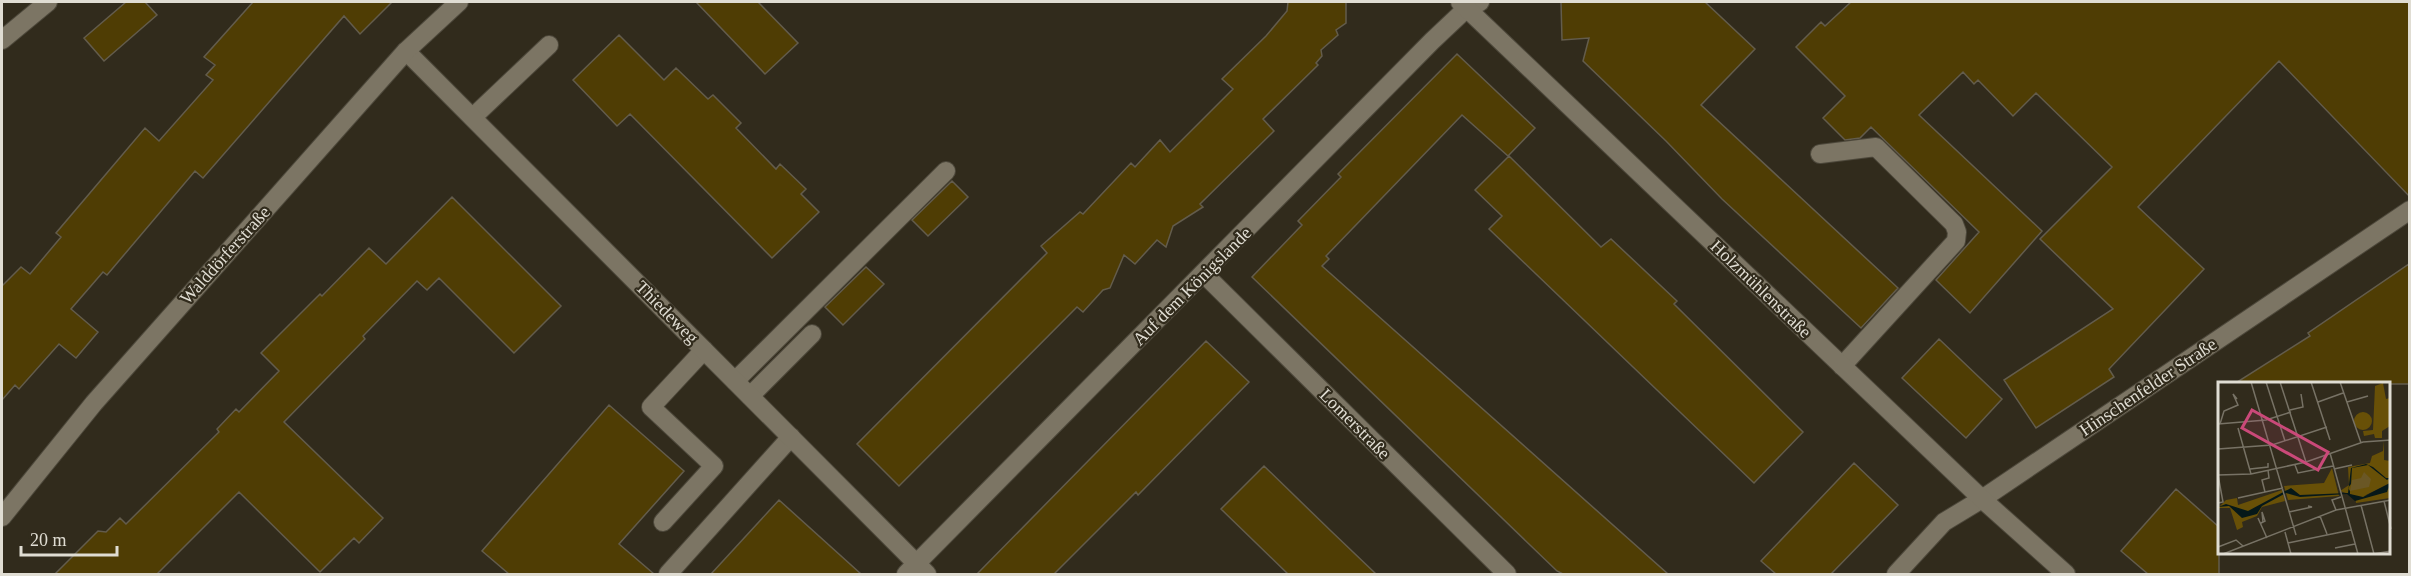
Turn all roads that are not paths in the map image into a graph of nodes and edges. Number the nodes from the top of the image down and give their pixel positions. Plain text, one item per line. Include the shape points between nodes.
1 (48, 2) edge
2 (459, 2) edge
3 (1469, 4) edge
4 (2, 40) edge
5 (549, 45) dead end
6 (406, 51) junction
7 (473, 117) junction
8 (1820, 154) dead end
9 (946, 171) dead end
10 (2409, 210) edge
11 (1204, 274) junction
12 (812, 334) dead end
13 (704, 350) junction
14 (1842, 366) junction
15 (735, 381) junction
16 (750, 396) junction
17 (791, 437) junction
18 (1982, 499) junction
19 (2, 517) edge
20 (663, 522) dead end
21 (916, 571) edge
22 (668, 574) edge
23 (1507, 574) edge
24 (1896, 574) edge
25 (2066, 574) edge

1 - 4 street
2 - 6 street, Walddörferstraße
3 - 11 street, Auf dem Königslande
3 - 14 street, Holzmühlenstraße
5 - 7 street
6 - 7 street, Thiedeweg
6 - 19 street, Walddörferstraße via 94,403
7 - 13 street, Thiedeweg
8 - 14 street via 1875,147 1954,224 1957,232 1956,241
9 - 15 street
10 - 18 street, Hinschenfelder Straße
11 - 21 street, Auf dem Königslande
11 - 23 street, Lomerstraße
12 - 16 street
13 - 15 street, Thiedeweg
13 - 20 street via 651,407 714,466
14 - 18 street, Holzmühlenstraße
15 - 16 street, Thiedeweg
16 - 17 street, Thiedeweg
17 - 21 street, Thiedeweg
17 - 22 street
18 - 24 street, Hinschenfelder Straße via 1944,522
18 - 25 street, Holzmühlenstraße

